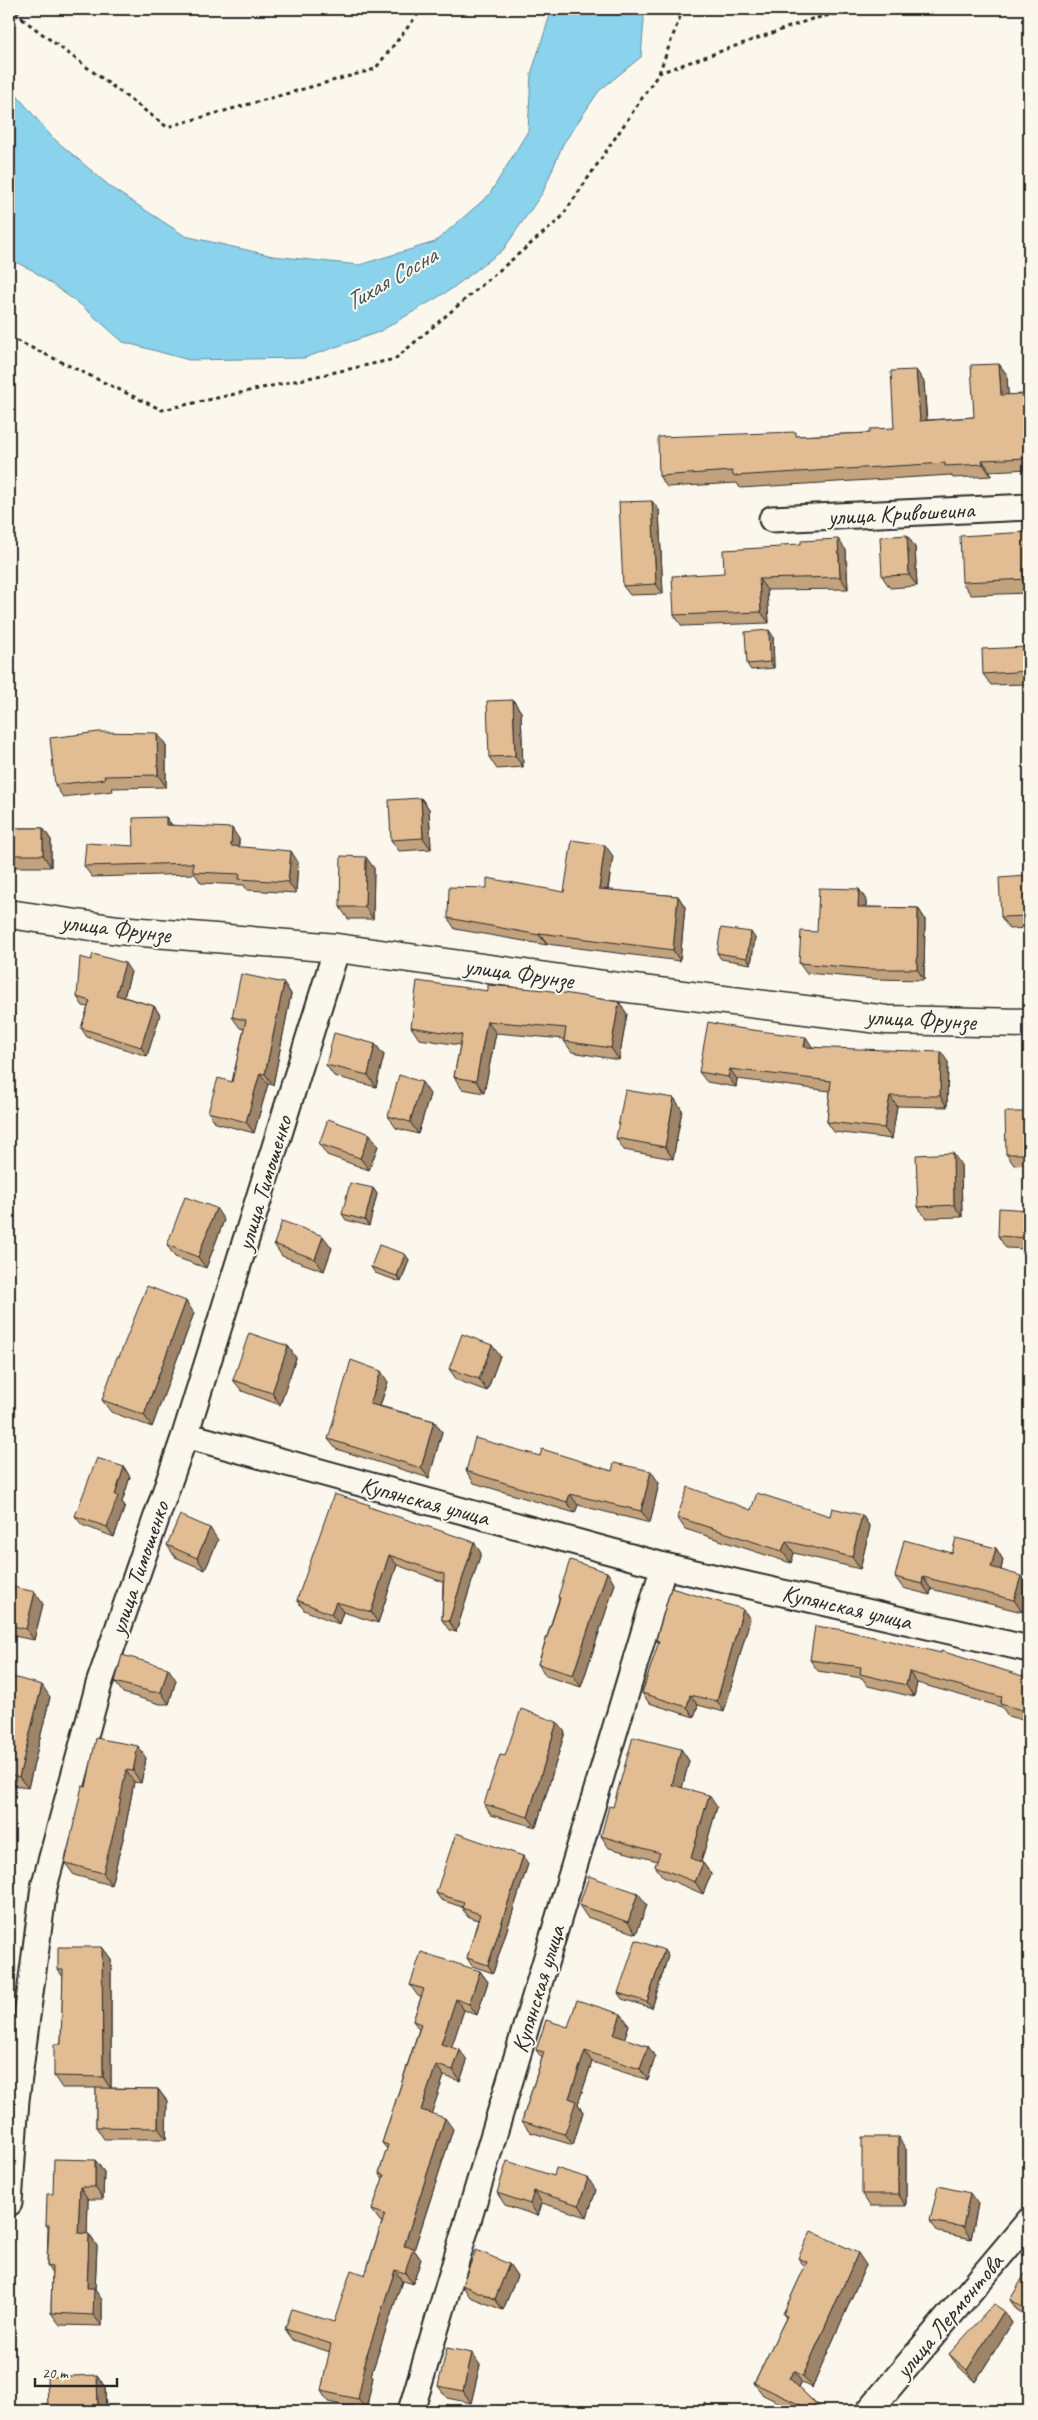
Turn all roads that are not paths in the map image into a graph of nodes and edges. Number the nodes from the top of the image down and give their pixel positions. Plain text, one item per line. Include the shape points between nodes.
1 (1029, 507) edge
2 (772, 519) dead end
3 (9, 914) edge
4 (337, 948) junction
5 (1029, 1023) edge
6 (185, 1435) junction
7 (664, 1566) junction
8 (1029, 1649) edge
9 (9, 2203) edge
10 (1029, 2221) edge
11 (411, 2411) edge
12 (870, 2411) edge

1 - 2 street, улица Кривошеина
3 - 4 street, улица Фрунзе via 118,930
4 - 5 street, улица Фрунзе via 887,1020
4 - 6 street, улица Тимошенко
6 - 7 street, Купянская улица
6 - 9 street, улица Тимошенко via 99,1684 44,1887 16,2100
7 - 8 street, Купянская улица
7 - 11 street, Купянская улица
10 - 12 street, улица Лермонтова

